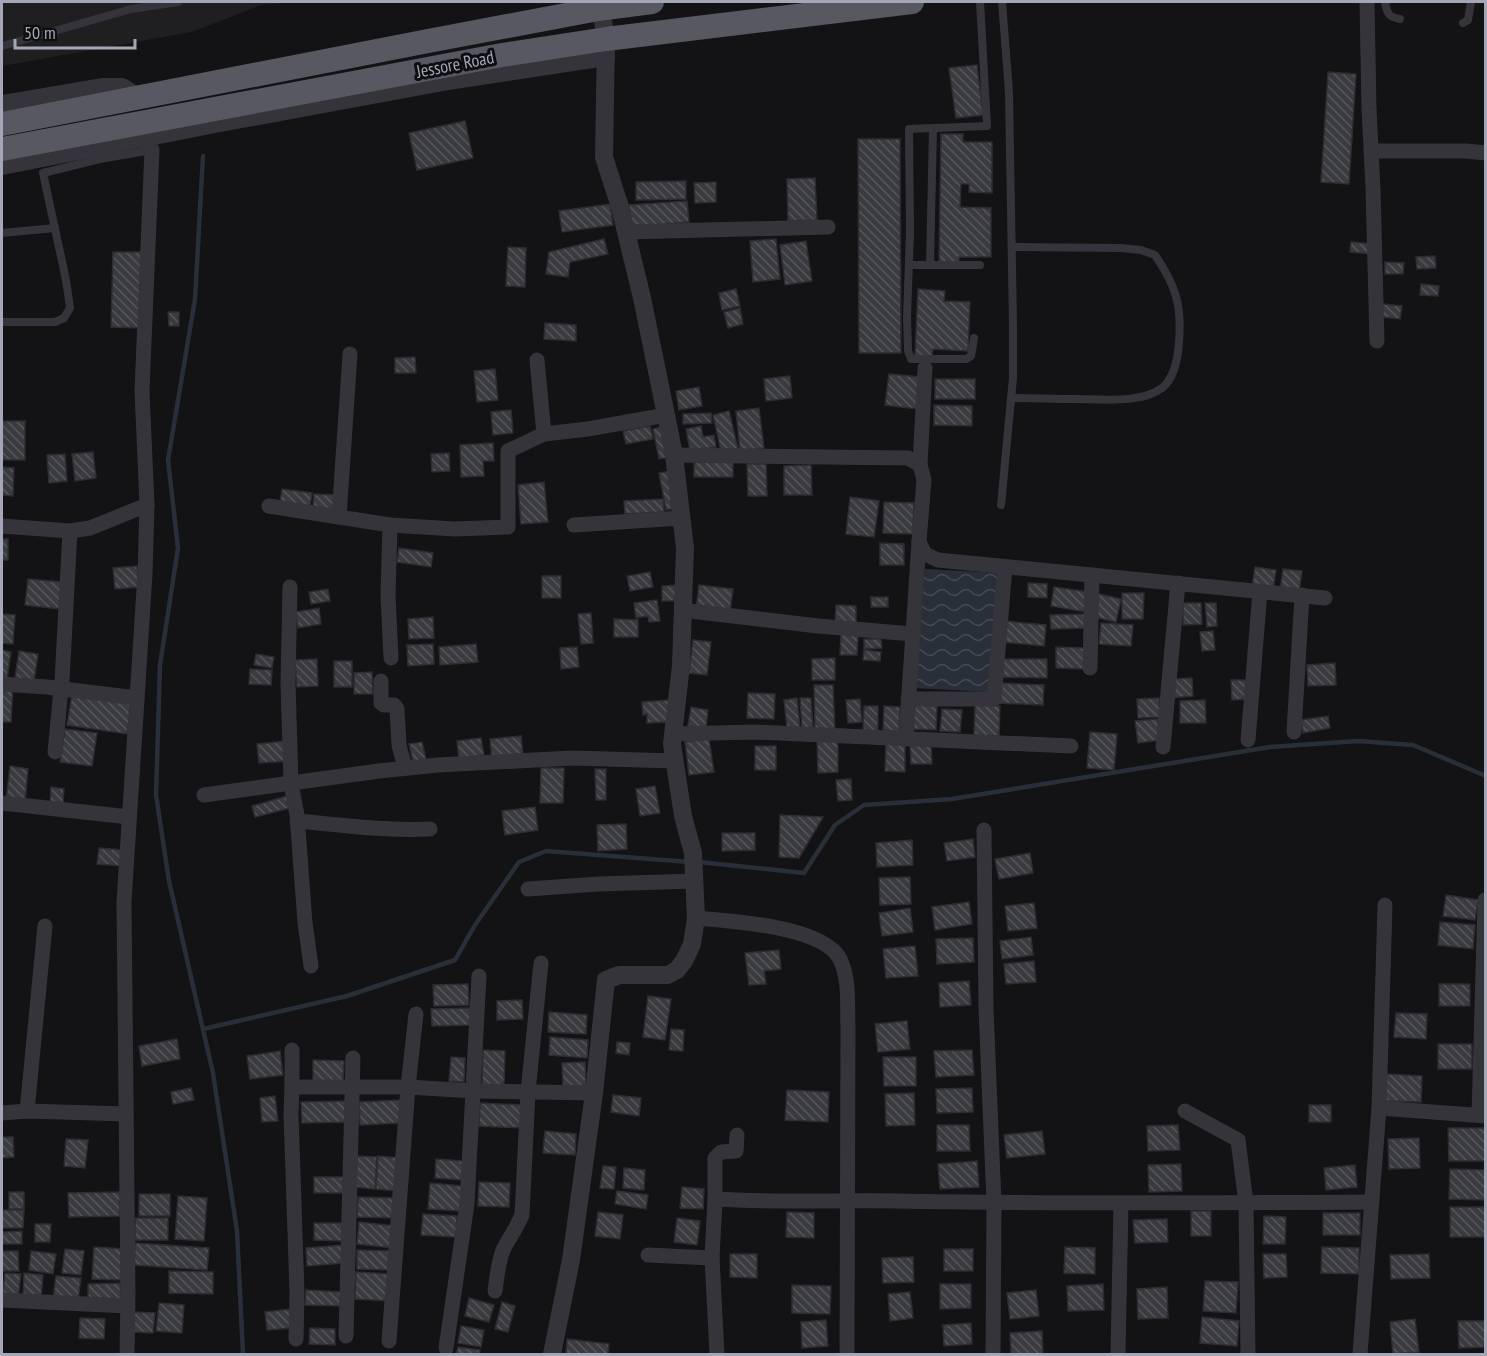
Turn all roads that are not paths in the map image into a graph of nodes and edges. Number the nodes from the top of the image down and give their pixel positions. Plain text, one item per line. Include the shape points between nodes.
1 (178, 2) edge
2 (644, 2) edge
3 (912, 2) edge
4 (980, 2) edge
5 (1002, 2) edge
6 (1367, 2) edge
7 (1385, 2) edge
8 (1471, 2) edge
9 (601, 9) junction
10 (1400, 19) dead end
11 (1463, 23) dead end
12 (2, 45) edge
13 (606, 48) junction
14 (138, 97) junction
15 (2, 104) edge
16 (2, 124) edge
17 (933, 128) junction
18 (145, 138) junction
19 (2, 149) edge
20 (1371, 151) junction
21 (1485, 153) edge
22 (2, 166) edge
23 (828, 227) dead end
24 (55, 228) junction
25 (626, 232) junction
26 (2, 233) edge
27 (1012, 247) junction
28 (909, 265) junction
29 (930, 265) junction
30 (980, 266) dead end
31 (2, 322) edge
32 (974, 338) dead end
33 (1377, 341) dead end
34 (350, 354) dead end
35 (537, 360) dead end
36 (925, 368) dead end
37 (1011, 398) junction
38 (666, 415) junction
39 (544, 434) junction
40 (674, 455) junction
41 (920, 465) junction
42 (147, 505) junction
43 (1001, 505) dead end
44 (269, 506) dead end
45 (339, 517) junction
46 (681, 518) junction
47 (390, 525) junction
48 (574, 525) dead end
49 (2, 526) edge
50 (70, 531) junction
51 (919, 542) junction
52 (1005, 567) junction
53 (1092, 575) junction
54 (1178, 583) junction
55 (290, 587) dead end
56 (1260, 591) junction
57 (1302, 595) junction
58 (1325, 597) dead end
59 (682, 610) junction
60 (913, 634) junction
61 (391, 658) dead end
62 (1090, 668) dead end
63 (381, 681) dead end
64 (2, 684) edge
65 (61, 685) junction
66 (137, 698) junction
67 (908, 699) junction
68 (1293, 732) dead end
69 (673, 734) junction
70 (906, 738) junction
71 (1248, 740) dead end
72 (1071, 746) dead end
73 (1163, 747) dead end
74 (55, 752) dead end
75 (675, 761) junction
76 (405, 768) junction
77 (291, 784) junction
78 (204, 795) dead end
79 (2, 803) edge
80 (129, 817) junction
81 (297, 821) junction
82 (430, 829) dead end
83 (984, 830) dead end
84 (695, 877) junction
85 (528, 889) dead end
86 (1485, 900) edge
87 (1385, 905) dead end
88 (696, 918) junction
89 (45, 926) dead end
90 (541, 963) dead end
91 (311, 966) dead end
92 (479, 976) dead end
93 (416, 1014) dead end
94 (292, 1050) dead end
95 (353, 1058) dead end
96 (408, 1087) junction
97 (292, 1088) junction
98 (352, 1088) junction
99 (474, 1091) junction
100 (528, 1092) junction
101 (594, 1093) junction
102 (1379, 1108) junction
103 (27, 1111) junction
104 (1185, 1111) dead end
105 (2, 1113) edge
106 (126, 1114) junction
107 (1482, 1115) edge
108 (737, 1135) dead end
109 (715, 1199) junction
110 (848, 1201) junction
111 (1371, 1202) junction
112 (994, 1203) junction
113 (1121, 1203) junction
114 (1246, 1203) junction
115 (648, 1255) dead end
116 (712, 1258) junction
117 (495, 1291) dead end
118 (2, 1300) edge
119 (128, 1306) junction
120 (346, 1336) dead end
121 (296, 1339) dead end
122 (389, 1341) dead end
123 (446, 1348) dead end
124 (127, 1354) edge
125 (552, 1354) edge
126 (717, 1354) edge
127 (848, 1354) edge
128 (993, 1354) edge
129 (1118, 1354) edge
130 (1248, 1354) edge
131 (1360, 1354) edge

1 - 12 lane via 131,9
2 - 9 highway
3 - 13 highway, Jessore Road
4 - 17 lane via 987,126
5 - 27 lane via 1009,92
6 - 20 street
7 - 10 lane via 1389,16
8 - 11 lane via 1468,20
9 - 13 street
9 - 14 highway
13 - 18 highway, Jessore Road via 490,57
13 - 25 street via 604,157
14 - 15 street via 122,87 102,87
14 - 16 highway
17 - 28 lane via 909,129
17 - 29 lane
18 - 19 highway, Jessore Road
18 - 22 street
18 - 24 lane via 100,159 43,173
18 - 42 street via 142,391
20 - 21 street
20 - 33 street
23 - 25 street
24 - 26 lane
24 - 31 lane via 70,308 64,318 55,322
25 - 38 street
27 - 37 lane
27 - 37 lane via 1121,248 1155,255 1175,291 1180,334 1171,376 1163,387 1150,394 1107,399
28 - 29 lane
28 - 32 lane via 907,317 911,359 966,359 971,356
29 - 30 lane
34 - 45 street
35 - 39 street
36 - 41 street
37 - 43 lane
38 - 39 street
38 - 40 street
39 - 47 street via 508,451 508,527
40 - 41 street via 908,459
40 - 46 street
41 - 51 street via 924,480
42 - 50 street via 90,528
42 - 66 street
44 - 45 street
45 - 47 street
46 - 48 street
46 - 59 street via 685,548
47 - 61 street
49 - 50 street
50 - 65 street
51 - 52 street via 926,554 938,560
51 - 60 street
52 - 53 street
52 - 67 street via 994,699
53 - 54 street
53 - 62 street
54 - 56 street
54 - 73 street
55 - 77 street
56 - 57 street
56 - 71 street
57 - 58 street
57 - 68 street
59 - 60 street
59 - 69 street
60 - 67 street
63 - 76 street via 381,703 394,705 398,710 399,745
64 - 65 street
65 - 66 street
65 - 74 street
66 - 80 street
67 - 70 street
69 - 70 street via 755,732
69 - 75 street
70 - 72 street
75 - 76 street via 573,758
75 - 84 street
76 - 77 street
77 - 78 street
77 - 81 street
79 - 80 street
80 - 106 street via 124,902
81 - 82 street via 375,829
81 - 91 street
83 - 112 street
84 - 85 street
84 - 88 street
86 - 107 street
87 - 102 street
88 - 101 street via 692,944 677,970 668,975 619,975 606,980
88 - 110 street via 796,932 832,949 840,959 847,980
89 - 103 street
90 - 100 street
92 - 99 street
93 - 96 street
94 - 97 street
95 - 98 street
96 - 98 street
96 - 99 street
96 - 122 street
97 - 98 street
97 - 121 street
98 - 120 street
99 - 100 street
99 - 123 street via 467,1204
100 - 101 street
100 - 117 street via 522,1215 501,1257
101 - 125 street via 571,1260
102 - 107 street
102 - 111 street
103 - 105 street
103 - 106 street
104 - 114 street via 1238,1140
106 - 119 street
108 - 109 street via 736,1151 721,1152 715,1158
109 - 110 street
109 - 116 street
110 - 112 street
110 - 127 street
111 - 114 street
111 - 131 street
112 - 113 street
112 - 128 street
113 - 114 street
113 - 129 street
114 - 130 street
115 - 116 street
116 - 126 street
118 - 119 street
119 - 124 street

